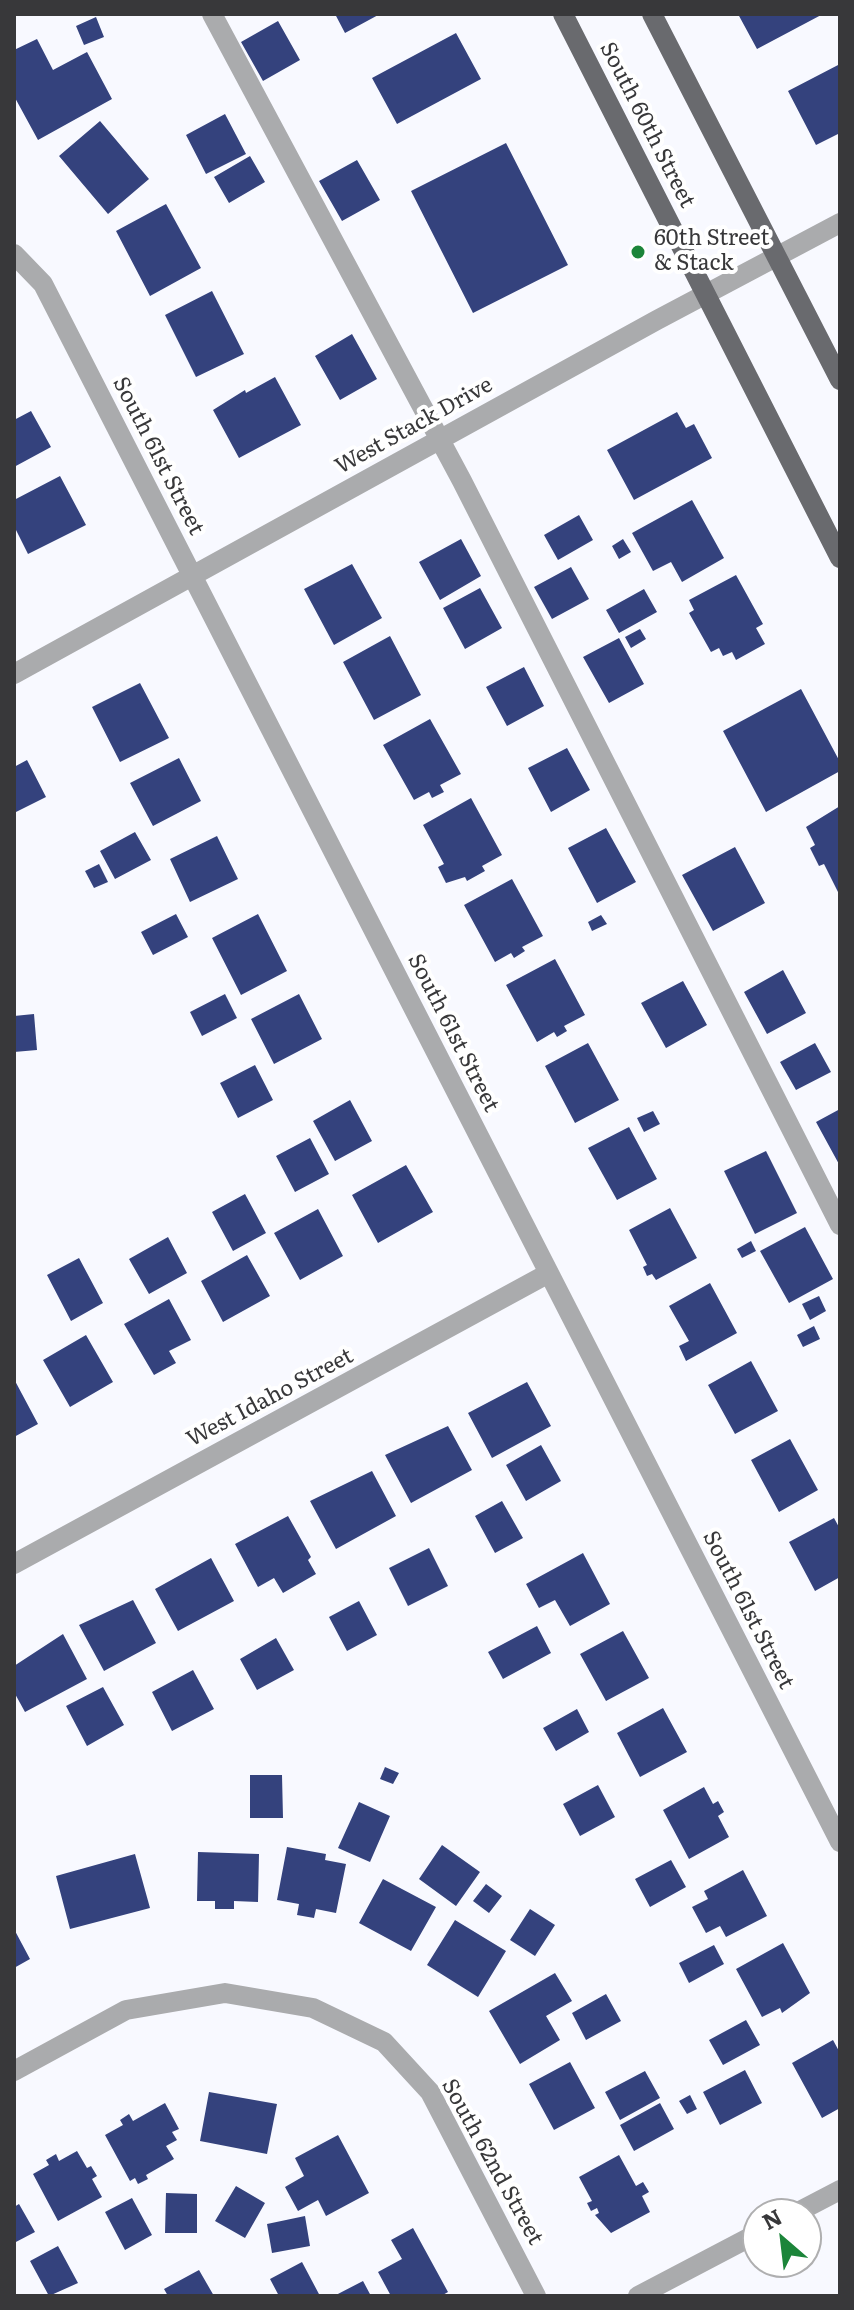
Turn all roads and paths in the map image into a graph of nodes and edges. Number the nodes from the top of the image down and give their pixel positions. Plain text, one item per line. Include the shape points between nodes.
1 (212, 14) edge
2 (563, 14) edge
3 (652, 14) edge
4 (840, 223) edge
5 (14, 254) edge
6 (777, 256) junction
7 (706, 293) junction
8 (840, 380) edge
9 (440, 440) junction
10 (840, 558) edge
11 (191, 575) junction
12 (14, 674) edge
13 (840, 1225) edge
14 (549, 1273) junction
15 (14, 1564) edge
16 (840, 1842) edge
17 (14, 2071) edge
18 (840, 2190) edge
19 (822, 2199) edge
20 (742, 2241) edge
21 (536, 2296) edge
22 (638, 2296) edge

1 - 9 street
2 - 7 main road, South 60th Street
3 - 6 main road
4 - 6 street, West Stack Drive
5 - 11 street, South 61st Street via 43,284
6 - 7 street, West Stack Drive
6 - 8 main road
7 - 9 street, West Stack Drive
7 - 10 main road, South 60th Street
9 - 11 street, West Stack Drive
9 - 13 street
11 - 12 street, West Stack Drive
11 - 14 street, South 61st Street
14 - 15 street, West Idaho Street
14 - 16 street, South 61st Street
17 - 21 street, South 62nd Street via 126,2010 225,1993 313,2008 384,2042 430,2092
18 - 19 street
20 - 22 street

